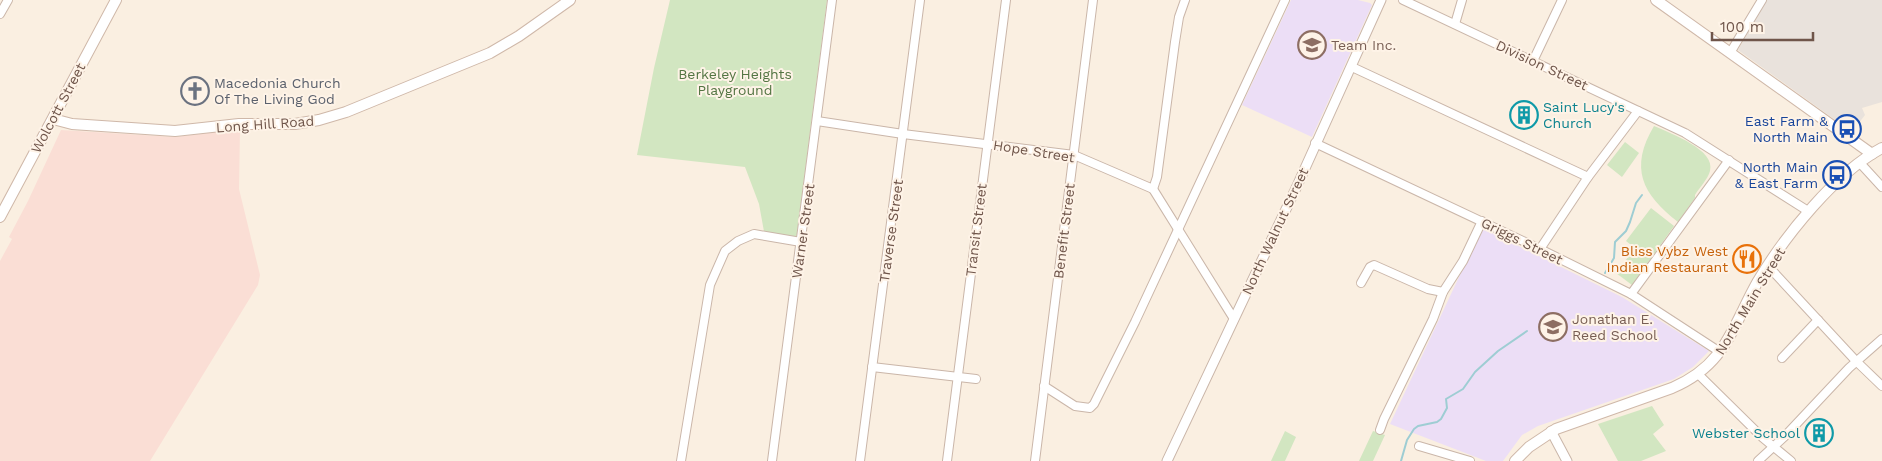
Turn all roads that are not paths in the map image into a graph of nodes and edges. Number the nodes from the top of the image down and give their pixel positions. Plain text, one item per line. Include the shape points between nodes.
1 (8, 0) edge
2 (116, 0) edge
3 (570, 0) edge
4 (832, 0) edge
5 (920, 0) edge
6 (1006, 0) edge
7 (1093, 0) edge
8 (1186, 0) edge
9 (1285, 0) edge
10 (1380, 0) edge
11 (1403, 0) edge
12 (1462, 0) edge
13 (1562, 0) edge
14 (1656, 0) edge
15 (1762, 0) edge
16 (0, 14) edge
17 (1455, 24) junction
18 (1730, 53) junction
19 (1533, 61) junction
20 (1352, 67) junction
21 (1638, 110) junction
22 (53, 119) junction
23 (818, 121) junction
24 (903, 134) junction
25 (1316, 143) junction
26 (988, 144) junction
27 (1882, 148) edge
28 (1872, 154) junction
29 (1074, 155) junction
30 (1729, 160) junction
31 (1860, 163) junction
32 (1588, 177) junction
33 (1882, 187) edge
34 (1153, 189) junction
35 (1808, 211) junction
36 (0, 216) edge
37 (1482, 221) junction
38 (1177, 228) junction
39 (801, 242) junction
40 (1540, 249) junction
41 (1768, 266) junction
42 (1361, 283) dead end
43 (1444, 292) junction
44 (1631, 294) junction
45 (1234, 318) junction
46 (1818, 320) junction
47 (1882, 339) edge
48 (1720, 352) junction
49 (1782, 358) dead end
50 (1856, 361) junction
51 (872, 367) junction
52 (1698, 374) junction
53 (958, 377) junction
54 (976, 379) dead end
55 (1044, 386) junction
56 (1882, 386) edge
57 (1380, 430) dead end
58 (1551, 431) junction
59 (1418, 446) dead end
60 (1773, 446) junction
61 (682, 461) edge
62 (772, 461) edge
63 (860, 461) edge
64 (947, 461) edge
65 (1034, 461) edge
66 (1167, 461) edge
67 (1470, 461) edge
68 (1515, 461) edge
69 (1567, 461) edge
70 (1758, 461) edge
71 (1791, 461) edge

1 - 16 street
2 - 22 main road, Wolcott Street
3 - 22 main road, Long Hill Road via 490,53 319,120 167,131 72,124
4 - 23 street, Warner Street
5 - 24 street, Traverse Street
6 - 26 street, Transit Street
7 - 29 street, Benefit Street
8 - 34 street via 1176,33
9 - 38 street
10 - 20 street, North Walnut Street
11 - 17 street, Division Street
12 - 17 street
13 - 19 street
14 - 18 main road
15 - 18 street
17 - 19 street, Division Street
18 - 28 main road
19 - 21 street, Division Street
20 - 25 street, North Walnut Street
20 - 32 street
21 - 30 street, Division Street
21 - 32 street
22 - 36 main road, Wolcott Street
23 - 24 street, Hope Street
23 - 39 street, Warner Street
24 - 26 street, Hope Street
24 - 51 street, Traverse Street
25 - 37 street, Griggs Street
25 - 45 street, North Walnut Street
26 - 29 street, Hope Street
26 - 53 street, Transit Street
27 - 28 main road, North Main Street
28 - 31 main road, North Main Street
29 - 34 street, Hope Street
29 - 55 street, Benefit Street
30 - 35 street, Division Street
30 - 44 street
31 - 33 street
31 - 35 main road, North Main Street
32 - 40 street
34 - 38 street
35 - 41 main road, North Main Street
37 - 40 street, Griggs Street
37 - 43 street
38 - 45 street
38 - 55 street via 1094,404 1090,408 1075,406
39 - 61 street via 754,234 738,240 725,251 710,284
39 - 62 street, Warner Street
40 - 44 street, Griggs Street
41 - 46 street
41 - 48 main road, North Main Street
42 - 43 street via 1372,266 1377,266 1428,289
43 - 57 street
44 - 48 street, Griggs Street
45 - 66 street, North Walnut Street
46 - 49 street
46 - 50 street
47 - 50 street
48 - 52 main road, North Main Street
50 - 56 street
50 - 60 street
51 - 53 street
51 - 63 street, Traverse Street
52 - 58 main road, North Main Street via 1672,388
52 - 60 street
53 - 54 street
53 - 64 street, Transit Street
55 - 65 street, Benefit Street
58 - 68 main road, North Main Street
58 - 69 street
59 - 67 street
60 - 70 street
60 - 71 street

